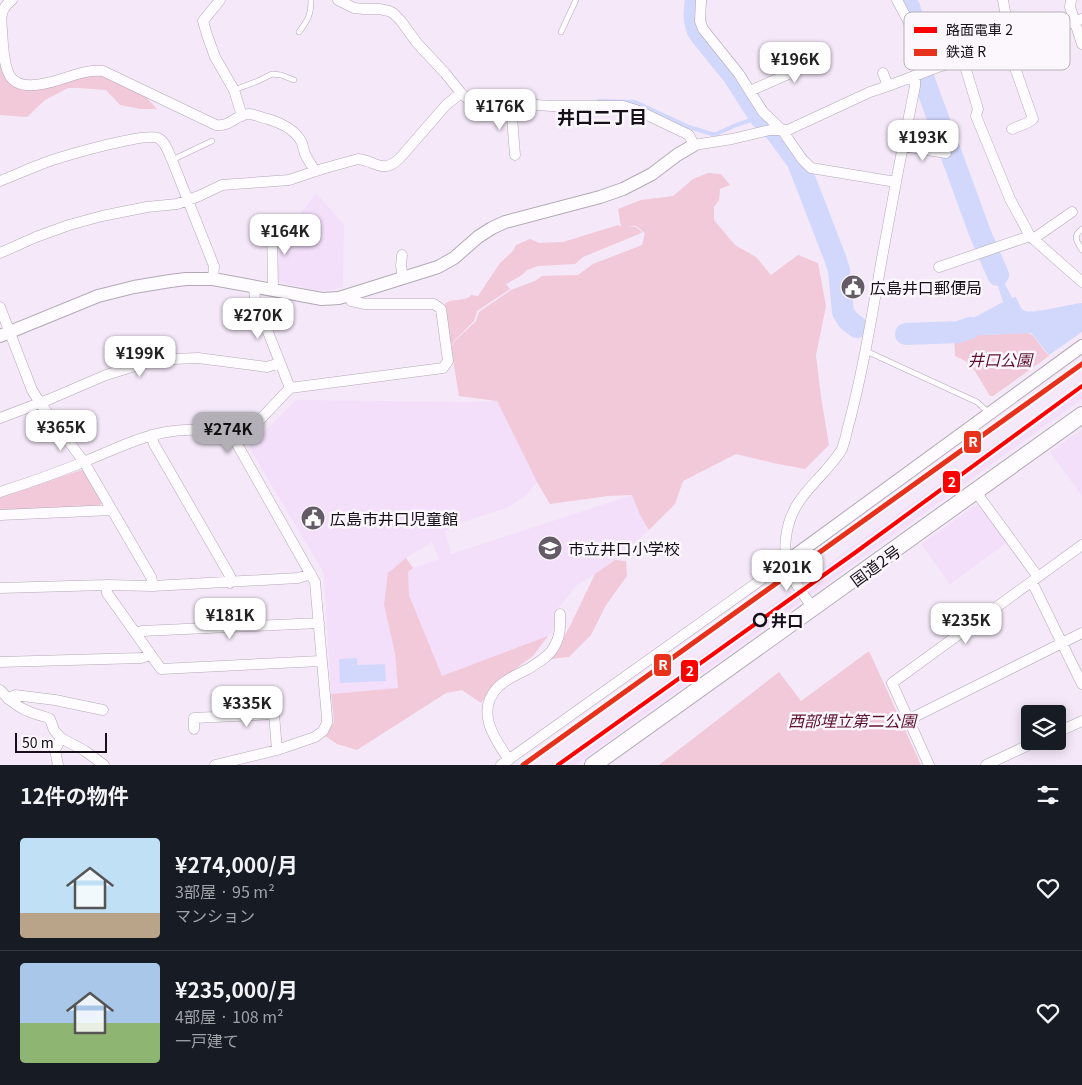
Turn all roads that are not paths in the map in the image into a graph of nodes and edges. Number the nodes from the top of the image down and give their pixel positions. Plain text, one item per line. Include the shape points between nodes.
1 (12, 0) edge
2 (220, 0) edge
3 (311, 0) edge
4 (338, 0) edge
5 (576, 0) edge
6 (701, 0) edge
7 (897, 0) edge
8 (1071, 0) edge
9 (364, 5) edge
10 (0, 12) edge
11 (904, 13) edge
12 (1078, 20) edge
13 (299, 32) dead end
14 (561, 32) dead end
15 (1082, 44) edge
16 (806, 51) dead end
17 (928, 70) edge
18 (966, 70) edge
19 (1018, 70) edge
20 (883, 73) dead end
21 (915, 76) junction
22 (294, 80) dead end
23 (888, 86) junction
24 (234, 90) junction
25 (750, 91) junction
26 (461, 93) junction
27 (511, 105) junction
28 (242, 116) junction
29 (1012, 129) dead end
30 (777, 130) junction
31 (212, 141) dead end
32 (694, 145) junction
33 (903, 146) junction
34 (946, 153) dead end
35 (514, 155) dead end
36 (172, 160) junction
37 (315, 171) junction
38 (0, 181) edge
39 (896, 182) junction
40 (187, 200) junction
41 (1072, 212) dead end
42 (272, 222) dead end
43 (1082, 228) edge
44 (1031, 237) junction
45 (1082, 250) edge
46 (0, 253) edge
47 (402, 255) dead end
48 (939, 267) dead end
49 (403, 278) junction
50 (213, 279) junction
51 (1082, 282) edge
52 (254, 286) junction
53 (273, 290) junction
54 (349, 295) junction
55 (0, 307) edge
56 (5, 334) edge
57 (1082, 346) edge
58 (865, 351) junction
59 (280, 363) junction
60 (290, 388) junction
61 (40, 403) junction
62 (990, 413) junction
63 (1082, 416) edge
64 (0, 418) edge
65 (151, 435) junction
66 (237, 444) junction
67 (84, 462) junction
68 (0, 492) edge
69 (976, 492) junction
70 (112, 510) junction
71 (0, 515) edge
72 (1082, 545) edge
73 (786, 562) junction
74 (311, 574) junction
75 (1035, 580) junction
76 (230, 582) junction
77 (106, 585) junction
78 (152, 586) junction
79 (0, 588) edge
80 (813, 608) junction
81 (560, 614) dead end
82 (319, 623) junction
83 (136, 633) junction
84 (1082, 633) edge
85 (1062, 643) junction
86 (150, 655) junction
87 (322, 661) junction
88 (0, 662) edge
89 (1082, 684) edge
90 (0, 690) edge
91 (8, 698) junction
92 (103, 710) dead end
93 (908, 720) junction
94 (1082, 721) edge
95 (1066, 728) edge
96 (194, 729) dead end
97 (61, 738) junction
98 (1021, 749) edge
99 (278, 750) junction
100 (505, 762) edge
101 (221, 764) edge
102 (58, 765) edge
103 (104, 765) edge
104 (593, 765) edge
105 (929, 765) edge
106 (986, 765) edge

1 - 10 street
2 - 24 street via 203,20 215,57
3 - 13 lane via 311,13
4 - 9 street via 354,8
5 - 14 lane
6 - 25 street via 703,28
7 - 11 street
8 - 12 street via 1070,7
9 - 26 street via 397,16
10 - 28 street via 7,67 18,84 35,85 89,71 102,71 216,125 228,124
12 - 15 street
16 - 25 street via 804,67
17 - 21 street
18 - 44 street via 978,109 976,116 1010,199
19 - 29 street via 1032,119
20 - 23 street
21 - 23 street
21 - 33 street
22 - 24 lane via 272,74
23 - 30 street via 788,130
24 - 28 street
25 - 30 street
26 - 27 street via 478,108
26 - 37 street via 446,105 395,163 380,166 358,159
27 - 32 street via 631,108 689,135
27 - 35 street
28 - 37 street via 249,114 288,127 302,142
30 - 32 street
30 - 39 street via 811,168
31 - 36 lane
32 - 49 street via 623,189 496,226 446,264
33 - 34 street
33 - 39 street
36 - 38 street via 165,144 152,136 40,164
36 - 40 street
37 - 40 street via 289,180 222,185
39 - 58 street
40 - 46 street via 86,220
40 - 50 street via 214,266
41 - 44 street
42 - 53 street
43 - 45 lane via 1076,241
44 - 48 street
44 - 51 street
47 - 49 street
49 - 54 street
50 - 52 street
50 - 56 street via 154,283 114,292
52 - 53 street
52 - 59 street via 255,299
53 - 54 street via 327,299
54 - 60 street via 351,301 365,304 434,304 441,309 448,361 442,368
55 - 56 street
56 - 61 street
57 - 62 street
58 - 62 lane via 977,402
58 - 73 street via 842,449 793,511 786,538
59 - 60 street
59 - 61 street via 267,367 198,358 148,362
60 - 66 street
61 - 64 street
61 - 67 street
62 - 73 street
63 - 69 highway, 国道2号
65 - 66 street via 201,429 231,436
65 - 67 street
65 - 76 street via 230,576
66 - 74 street
67 - 68 street
67 - 70 street
69 - 75 street
69 - 80 highway, 国道2号
70 - 71 street
70 - 78 street via 151,577
72 - 75 street
73 - 80 street via 793,580
73 - 100 street
74 - 76 street via 298,578
74 - 82 street via 315,582
75 - 85 street
75 - 93 street via 892,683
76 - 78 street
77 - 78 street
77 - 79 street
77 - 83 street via 108,593
80 - 104 highway, 国道2号
81 - 100 street via 560,633 550,653 500,686 491,699 489,726
82 - 83 street
82 - 87 street
83 - 86 street
84 - 85 street
85 - 89 street
85 - 93 street
86 - 87 street via 160,669
86 - 88 street via 141,658
87 - 99 street via 328,718 325,727 315,737
90 - 91 street
91 - 92 street via 15,695 55,700
91 - 97 street via 17,706 50,720
93 - 105 street
94 - 95 street
96 - 99 street via 194,718 274,714
97 - 102 street via 55,750
97 - 103 street
98 - 106 street
99 - 101 street

